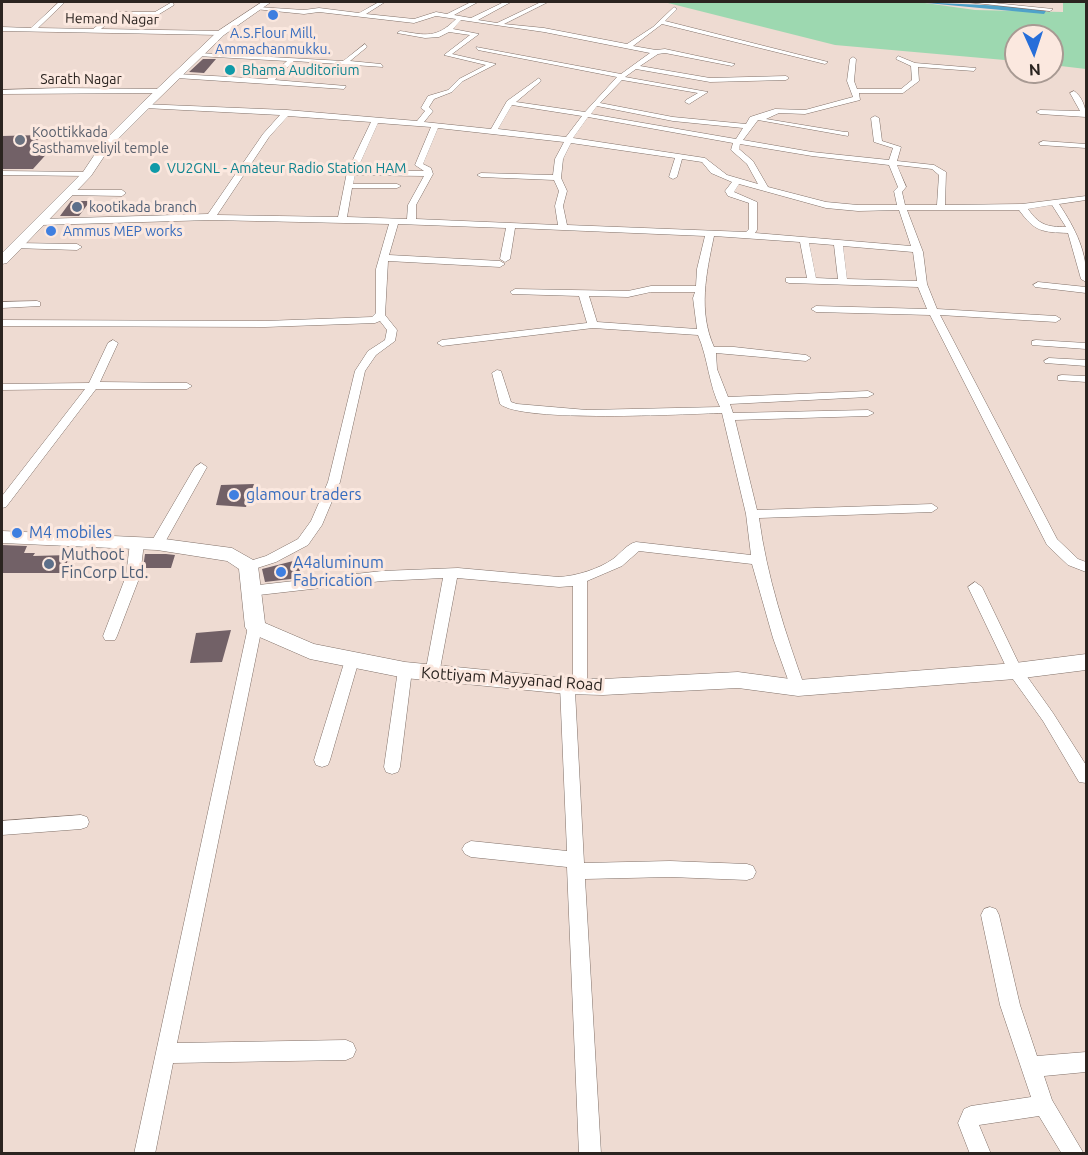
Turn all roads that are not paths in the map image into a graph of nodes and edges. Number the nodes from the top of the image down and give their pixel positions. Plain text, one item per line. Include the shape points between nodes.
1 (62, 2) edge
2 (382, 2) edge
3 (475, 2) edge
4 (508, 2) edge
5 (545, 2) edge
6 (969, 2) edge
7 (1055, 2) edge
8 (172, 4) dead end
9 (262, 5) edge
10 (342, 7) dead end
11 (674, 9) dead end
12 (335, 12) junction
13 (360, 15) junction
14 (447, 16) junction
15 (459, 19) junction
16 (470, 21) junction
17 (661, 22) junction
18 (497, 25) junction
19 (2, 29) edge
20 (33, 29) junction
21 (448, 30) junction
22 (94, 31) junction
23 (221, 33) junction
24 (400, 33) dead end
25 (364, 46) dead end
26 (627, 47) junction
27 (478, 48) dead end
28 (656, 52) junction
29 (510, 54) junction
30 (199, 55) junction
31 (898, 57) dead end
32 (293, 59) junction
33 (854, 59) dead end
34 (825, 62) dead end
35 (344, 63) junction
36 (492, 64) junction
37 (732, 64) dead end
38 (914, 65) junction
39 (381, 66) dead end
40 (634, 67) junction
41 (586, 69) junction
42 (974, 69) dead end
43 (177, 76) junction
44 (622, 77) junction
45 (786, 78) dead end
46 (576, 79) dead end
47 (539, 80) dead end
48 (267, 81) junction
49 (344, 87) dead end
50 (161, 91) junction
51 (2, 92) edge
52 (856, 92) junction
53 (1074, 93) dead end
54 (689, 102) dead end
55 (510, 104) junction
56 (596, 104) junction
57 (145, 106) junction
58 (287, 112) junction
59 (1040, 112) dead end
60 (587, 114) junction
61 (1086, 114) edge
62 (875, 118) dead end
63 (753, 119) junction
64 (375, 121) junction
65 (418, 125) junction
66 (745, 126) dead end
67 (435, 127) junction
68 (493, 130) junction
69 (845, 134) dead end
70 (568, 140) junction
71 (740, 141) junction
72 (1043, 143) dead end
73 (1086, 146) edge
74 (679, 156) junction
75 (891, 162) junction
76 (351, 172) junction
77 (2, 173) edge
78 (87, 174) junction
79 (429, 174) junction
80 (480, 175) dead end
81 (673, 177) dead end
82 (558, 178) junction
83 (737, 181) junction
84 (349, 186) junction
85 (397, 186) dead end
86 (765, 188) junction
87 (68, 193) junction
88 (122, 193) dead end
89 (1086, 198) edge
90 (1055, 204) junction
91 (1022, 207) junction
92 (904, 208) junction
93 (941, 208) junction
94 (211, 217) junction
95 (342, 221) junction
96 (394, 221) junction
97 (40, 222) junction
98 (411, 222) junction
99 (511, 226) junction
100 (563, 228) junction
101 (1072, 230) junction
102 (710, 233) junction
103 (748, 235) junction
104 (804, 239) junction
105 (838, 242) junction
106 (16, 246) junction
107 (77, 247) dead end
108 (916, 249) junction
109 (384, 258) junction
110 (2, 260) edge
111 (1083, 261) edge
112 (1086, 278) edge
113 (789, 280) dead end
114 (812, 281) junction
115 (843, 282) junction
116 (922, 284) junction
117 (1038, 285) dead end
118 (701, 289) junction
119 (1086, 290) edge
120 (515, 292) dead end
121 (583, 293) junction
122 (37, 304) dead end
123 (2, 305) edge
124 (816, 309) dead end
125 (933, 312) junction
126 (380, 315) junction
127 (1056, 319) dead end
128 (2, 323) edge
129 (592, 325) junction
130 (702, 332) junction
131 (113, 343) dead end
132 (442, 343) dead end
133 (1036, 343) dead end
134 (1086, 346) edge
135 (710, 350) junction
136 (806, 358) dead end
137 (1049, 361) dead end
138 (1086, 363) edge
139 (497, 373) dead end
140 (1062, 378) dead end
141 (1086, 379) edge
142 (93, 386) junction
143 (187, 386) dead end
144 (2, 387) edge
145 (868, 394) dead end
146 (726, 410) junction
147 (868, 413) dead end
148 (201, 467) dead end
149 (2, 504) edge
150 (932, 508) dead end
151 (752, 514) junction
152 (2, 537) edge
153 (147, 543) junction
154 (758, 560) junction
155 (248, 566) junction
156 (1086, 567) edge
157 (452, 574) junction
158 (580, 578) junction
159 (975, 587) dead end
160 (250, 591) junction
161 (255, 627) junction
162 (110, 636) dead end
163 (352, 660) junction
164 (1086, 662) edge
165 (405, 670) junction
166 (1015, 671) junction
167 (432, 674) junction
168 (574, 686) junction
169 (798, 688) junction
170 (322, 760) dead end
171 (392, 767) dead end
172 (1085, 777) dead end
173 (81, 822) dead end
174 (2, 828) edge
175 (471, 849) dead end
176 (575, 866) junction
177 (747, 872) dead end
178 (990, 915) dead end
179 (346, 1050) dead end
180 (165, 1053) junction
181 (1086, 1062) edge
182 (1032, 1067) junction
183 (1044, 1105) junction
184 (144, 1154) edge
185 (590, 1154) edge
186 (981, 1154) edge
187 (1074, 1154) edge

1 - 20 street
2 - 13 street
3 - 14 street
4 - 16 street
5 - 18 street
6 - 7 street via 1049,9
8 - 22 street via 156,14 117,13
9 - 12 street
9 - 23 main road
10 - 12 street
11 - 17 street
12 - 13 street
13 - 14 street via 414,21 432,14
14 - 15 street
15 - 16 street
15 - 21 street
16 - 18 street
17 - 26 street
17 - 34 street
18 - 26 street
19 - 20 street, Hemand Nagar
20 - 22 street, Hemand Nagar
21 - 24 street via 434,37
21 - 36 street via 476,34 447,55
22 - 23 street, Hemand Nagar
23 - 30 main road
25 - 35 street
26 - 28 street
27 - 29 street
28 - 37 street
28 - 40 street
29 - 36 street
29 - 41 street
30 - 32 street
30 - 43 main road
31 - 38 street
32 - 35 street
32 - 48 street via 273,80
33 - 52 street via 850,78
35 - 39 street
36 - 65 street via 461,80 450,91 431,98 425,108 429,111
38 - 42 street
38 - 52 street via 916,81 903,91
40 - 44 street
40 - 45 street via 710,80
41 - 44 street
41 - 46 street
43 - 48 street
43 - 50 main road
44 - 54 street via 704,92
44 - 56 street
47 - 55 street
48 - 49 street
50 - 51 street, Sarath Nagar
50 - 57 main road
52 - 63 street via 857,98 805,112 778,111
53 - 61 street
55 - 60 street
55 - 68 street
56 - 60 street
56 - 66 street via 674,119
57 - 58 street
57 - 78 main road via 107,144
58 - 64 street
58 - 94 street
59 - 61 street
60 - 70 street
60 - 71 street
62 - 75 street via 878,142 897,147
63 - 69 street
63 - 71 street
64 - 65 street
64 - 76 street
65 - 67 street
67 - 68 street
67 - 79 street via 419,165
68 - 70 street
70 - 74 street
70 - 82 street via 559,159
71 - 75 street
71 - 86 street via 735,150 750,163
72 - 73 street
74 - 81 street
74 - 83 street via 705,160 714,171
75 - 92 street via 901,180 898,197
75 - 93 street via 941,171
76 - 79 street
76 - 84 street
77 - 78 street
78 - 87 main road
79 - 98 street via 412,205
80 - 82 street
82 - 100 street via 563,191 559,206
83 - 86 street
83 - 103 street via 729,191 731,194 753,202 753,230
84 - 85 street
84 - 95 street
86 - 92 street via 826,205
87 - 88 street
87 - 97 main road
89 - 90 street
90 - 91 street
90 - 101 street
91 - 93 street
91 - 101 street via 1035,227
92 - 93 street
92 - 108 street
94 - 95 street
94 - 97 street
95 - 96 street
96 - 98 street
96 - 109 street
97 - 106 main road
98 - 99 street
99 - 100 street
99 - 109 street via 503,262
100 - 102 street
101 - 111 street
102 - 103 street
102 - 118 street
103 - 104 street
104 - 105 street
104 - 114 street
105 - 108 street
105 - 115 street
106 - 107 street
106 - 110 main road
108 - 116 street
109 - 126 street
111 - 112 street
113 - 114 street
114 - 115 street
115 - 116 street
116 - 125 street
117 - 119 street
118 - 121 street
118 - 130 street via 698,298
120 - 121 street
121 - 129 street
122 - 123 street
124 - 125 street
125 - 127 street
125 - 156 street via 1052,542 1073,562
126 - 128 street via 375,320 310,323
126 - 155 street via 392,330 390,341 372,353 360,371 334,482 317,522 303,542
129 - 130 street
129 - 132 street
130 - 135 street
131 - 142 street
133 - 134 street
135 - 136 street
135 - 146 street
137 - 138 street
139 - 146 street via 506,404 516,407 587,413
140 - 141 street
142 - 143 street
142 - 144 street
142 - 149 street
145 - 146 street
146 - 147 street
146 - 151 street
148 - 153 street
150 - 151 street
151 - 154 street
152 - 153 main road
153 - 155 main road via 232,555
153 - 162 street
154 - 158 street via 636,546 617,563
154 - 169 street
155 - 160 main road
157 - 158 street via 559,582
157 - 160 street via 382,576
157 - 167 street
158 - 168 street
159 - 166 street
160 - 161 main road
161 - 163 main road, Kottiyam Mayyanad Road via 310,651
161 - 180 street
163 - 165 main road, Kottiyam Mayyanad Road
163 - 170 street
164 - 166 main road, Kottiyam Mayyanad Road
165 - 167 main road, Kottiyam Mayyanad Road
165 - 171 street
166 - 169 main road, Kottiyam Mayyanad Road
166 - 172 street
167 - 168 main road, Kottiyam Mayyanad Road
168 - 169 main road, Kottiyam Mayyanad Road via 738,680
168 - 176 street
173 - 174 street
175 - 176 street
176 - 177 street
176 - 185 street
178 - 182 street via 1010,1005
179 - 180 street
180 - 184 street
181 - 182 street
182 - 183 street
183 - 186 street via 971,1116 968,1123
183 - 187 street

